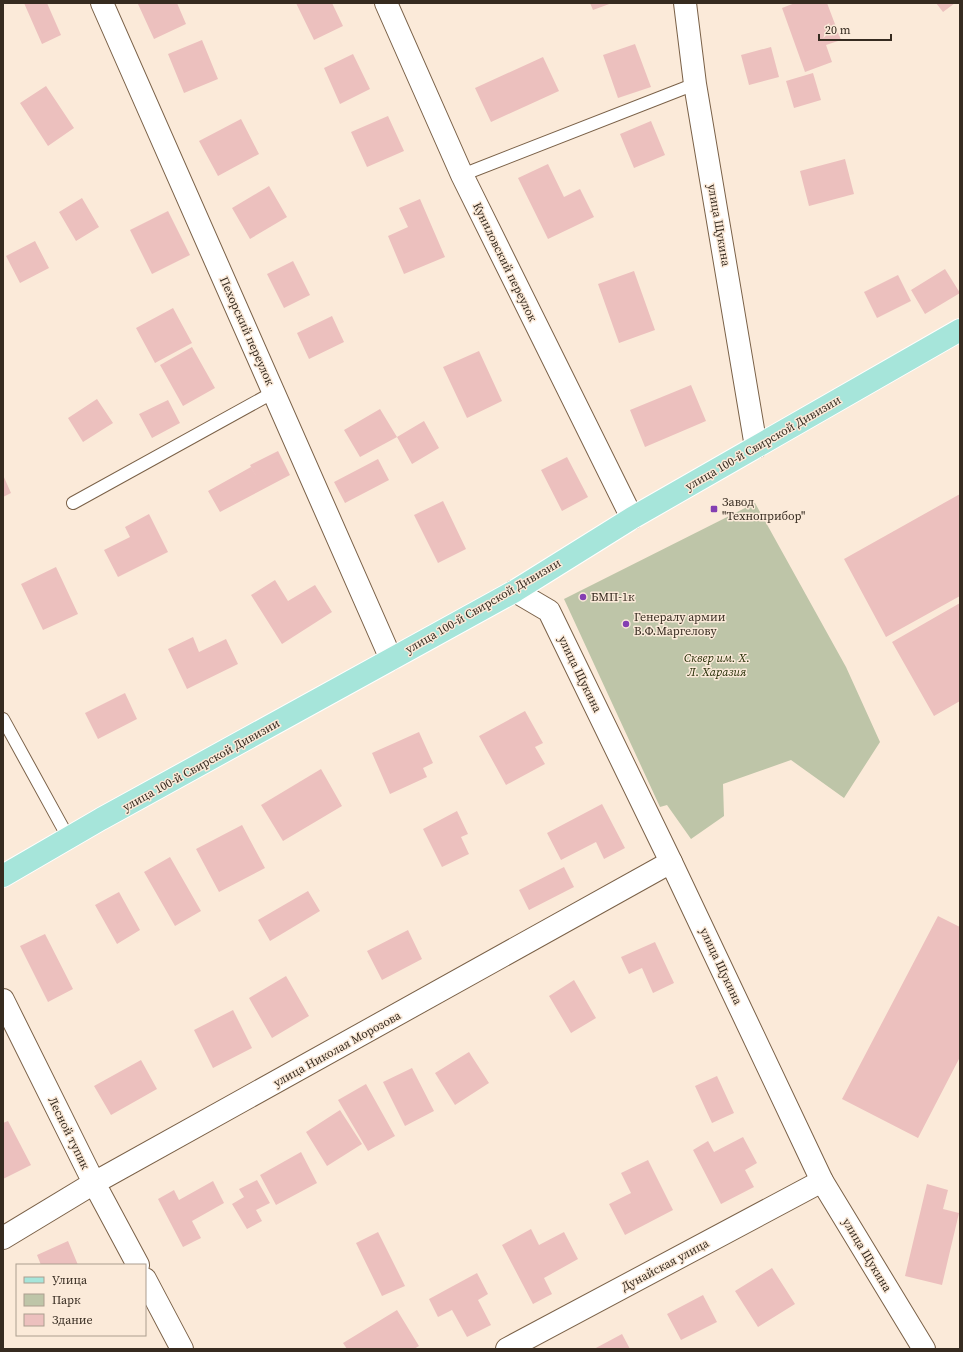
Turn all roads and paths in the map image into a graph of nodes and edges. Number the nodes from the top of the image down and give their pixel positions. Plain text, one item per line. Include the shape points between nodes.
1 (102, 3) edge
2 (386, 3) edge
3 (685, 3) edge
4 (695, 84) junction
5 (462, 175) junction
6 (960, 330) edge
7 (274, 392) junction
8 (756, 447) junction
9 (73, 503) dead end
10 (632, 518) junction
11 (515, 591) junction
12 (391, 659) junction
13 (3, 719) edge
14 (69, 839) junction
15 (672, 862) junction
16 (3, 876) edge
17 (3, 1000) edge
18 (822, 1181) junction
19 (94, 1183) junction
20 (3, 1238) edge
21 (137, 1264) edge
22 (146, 1281) edge
23 (182, 1349) edge
24 (507, 1349) edge
25 (924, 1349) edge

1 - 7 street, Пехорский переулок
2 - 5 street, Куниловский переулок
3 - 4 street, улица Щукина
4 - 5 lane
4 - 8 street, улица Щукина
5 - 10 street, Куниловский переулок
6 - 8 main road, улица 100-й Свирской Дивизии
7 - 9 lane
7 - 12 street, Пехорский переулок
8 - 10 main road, улица 100-й Свирской Дивизии
10 - 11 main road, улица 100-й Свирской Дивизии
11 - 12 main road, улица 100-й Свирской Дивизии
11 - 15 street, улица Щукина via 549,611
12 - 14 main road, улица 100-й Свирской Дивизии
13 - 14 lane
14 - 16 main road, улица 100-й Свирской Дивизии
15 - 18 street, улица Щукина
15 - 19 street, улица Николая Морозова
17 - 19 street, Лесной тупик
18 - 24 street, Дунайская улица
18 - 25 street, улица Щукина
19 - 20 street, улица Николая Морозова
19 - 21 street, Лесной тупик
22 - 23 street

